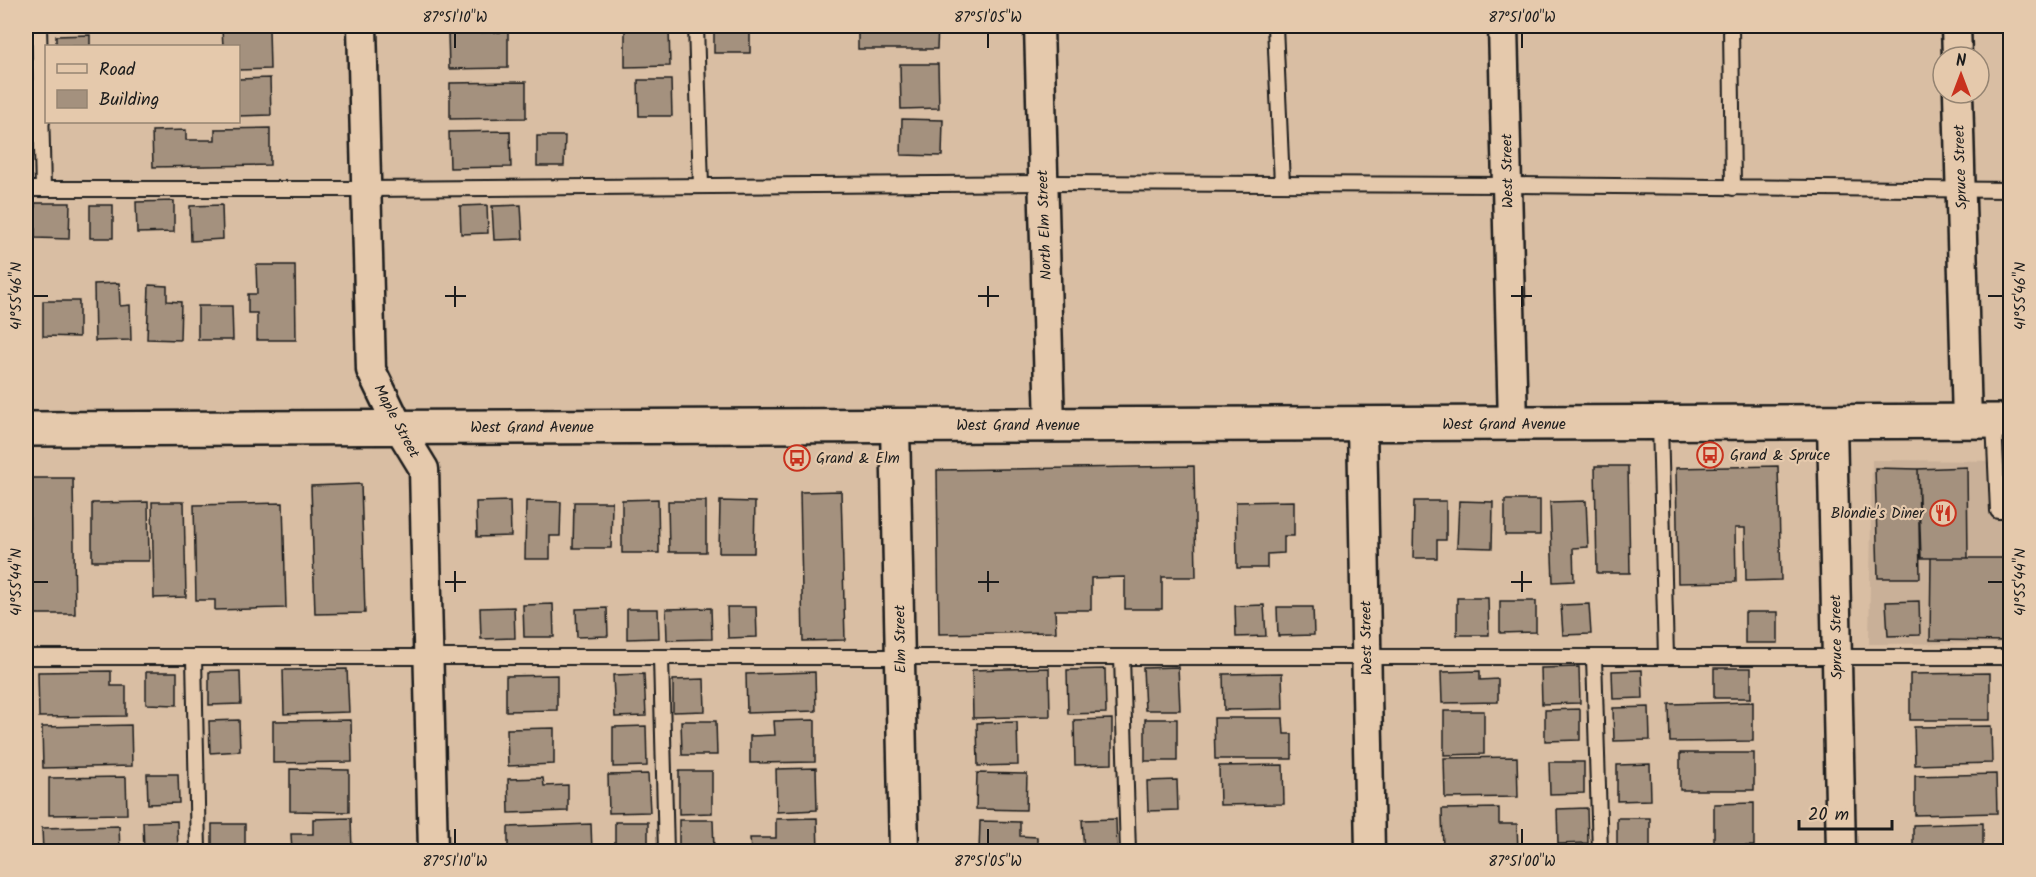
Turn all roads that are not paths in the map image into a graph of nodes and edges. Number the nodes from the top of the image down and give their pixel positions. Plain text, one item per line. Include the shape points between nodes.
1 (39, 26) edge
2 (362, 26) edge
3 (696, 26) edge
4 (1039, 26) edge
5 (1275, 26) edge
6 (1503, 26) edge
7 (1731, 26) edge
8 (1956, 26) edge
9 (1957, 45) edge
10 (1958, 105) edge
11 (42, 122) junction
12 (26, 123) edge
13 (1043, 183) junction
14 (1282, 184) junction
15 (1507, 185) junction
16 (701, 186) junction
17 (1733, 188) junction
18 (26, 189) edge
19 (43, 189) junction
20 (366, 189) junction
21 (1961, 190) junction
22 (2010, 190) edge
23 (1991, 421) edge
24 (1832, 422) junction
25 (1660, 423) junction
26 (1362, 424) junction
27 (1513, 424) junction
28 (1050, 425) junction
29 (895, 426) junction
30 (399, 428) junction
31 (26, 429) edge
32 (2010, 511) edge
33 (26, 657) edge
34 (194, 657) junction
35 (429, 657) junction
36 (661, 657) junction
37 (900, 657) junction
38 (1122, 657) junction
39 (1366, 657) junction
40 (1594, 657) junction
41 (1666, 657) junction
42 (1837, 657) junction
43 (2010, 657) edge
44 (198, 852) edge
45 (433, 852) edge
46 (666, 852) edge
47 (904, 852) edge
48 (1128, 852) edge
49 (1370, 852) edge
50 (1600, 852) edge
51 (1841, 852) edge

1 - 11 lane
2 - 20 street, Maple Street
3 - 16 lane
4 - 13 street, North Elm Street
5 - 14 lane
6 - 15 street, West Street
7 - 17 lane
8 - 9 street
10 - 21 street, Spruce Street
11 - 12 lane
11 - 19 lane
13 - 14 lane
13 - 16 lane
13 - 28 street, North Elm Street
14 - 15 lane
15 - 17 lane
15 - 27 street, West Street
16 - 20 lane
17 - 21 lane
18 - 19 lane
19 - 20 lane
20 - 30 street, Maple Street via 370,370
21 - 22 lane
21 - 23 street, Spruce Street
23 - 24 main road, West Grand Avenue
23 - 32 lane via 1998,512
24 - 25 main road, West Grand Avenue
24 - 42 street, Spruce Street
25 - 27 main road, West Grand Avenue
25 - 41 lane
26 - 27 main road, West Grand Avenue
26 - 28 main road, West Grand Avenue
26 - 39 street, West Street
28 - 29 main road, West Grand Avenue
29 - 30 main road, West Grand Avenue
29 - 37 street, Elm Street
30 - 31 main road, West Grand Avenue
30 - 35 street, Maple Street via 424,469
33 - 34 lane
34 - 35 lane
34 - 44 lane
35 - 36 lane
35 - 45 street, Maple Street
36 - 37 lane
36 - 46 lane
37 - 38 lane
37 - 47 street, Elm Street
38 - 39 lane
38 - 48 lane
39 - 40 lane
39 - 49 street, West Street
40 - 41 lane
40 - 50 lane
41 - 42 lane
42 - 43 lane
42 - 51 street, Spruce Street

